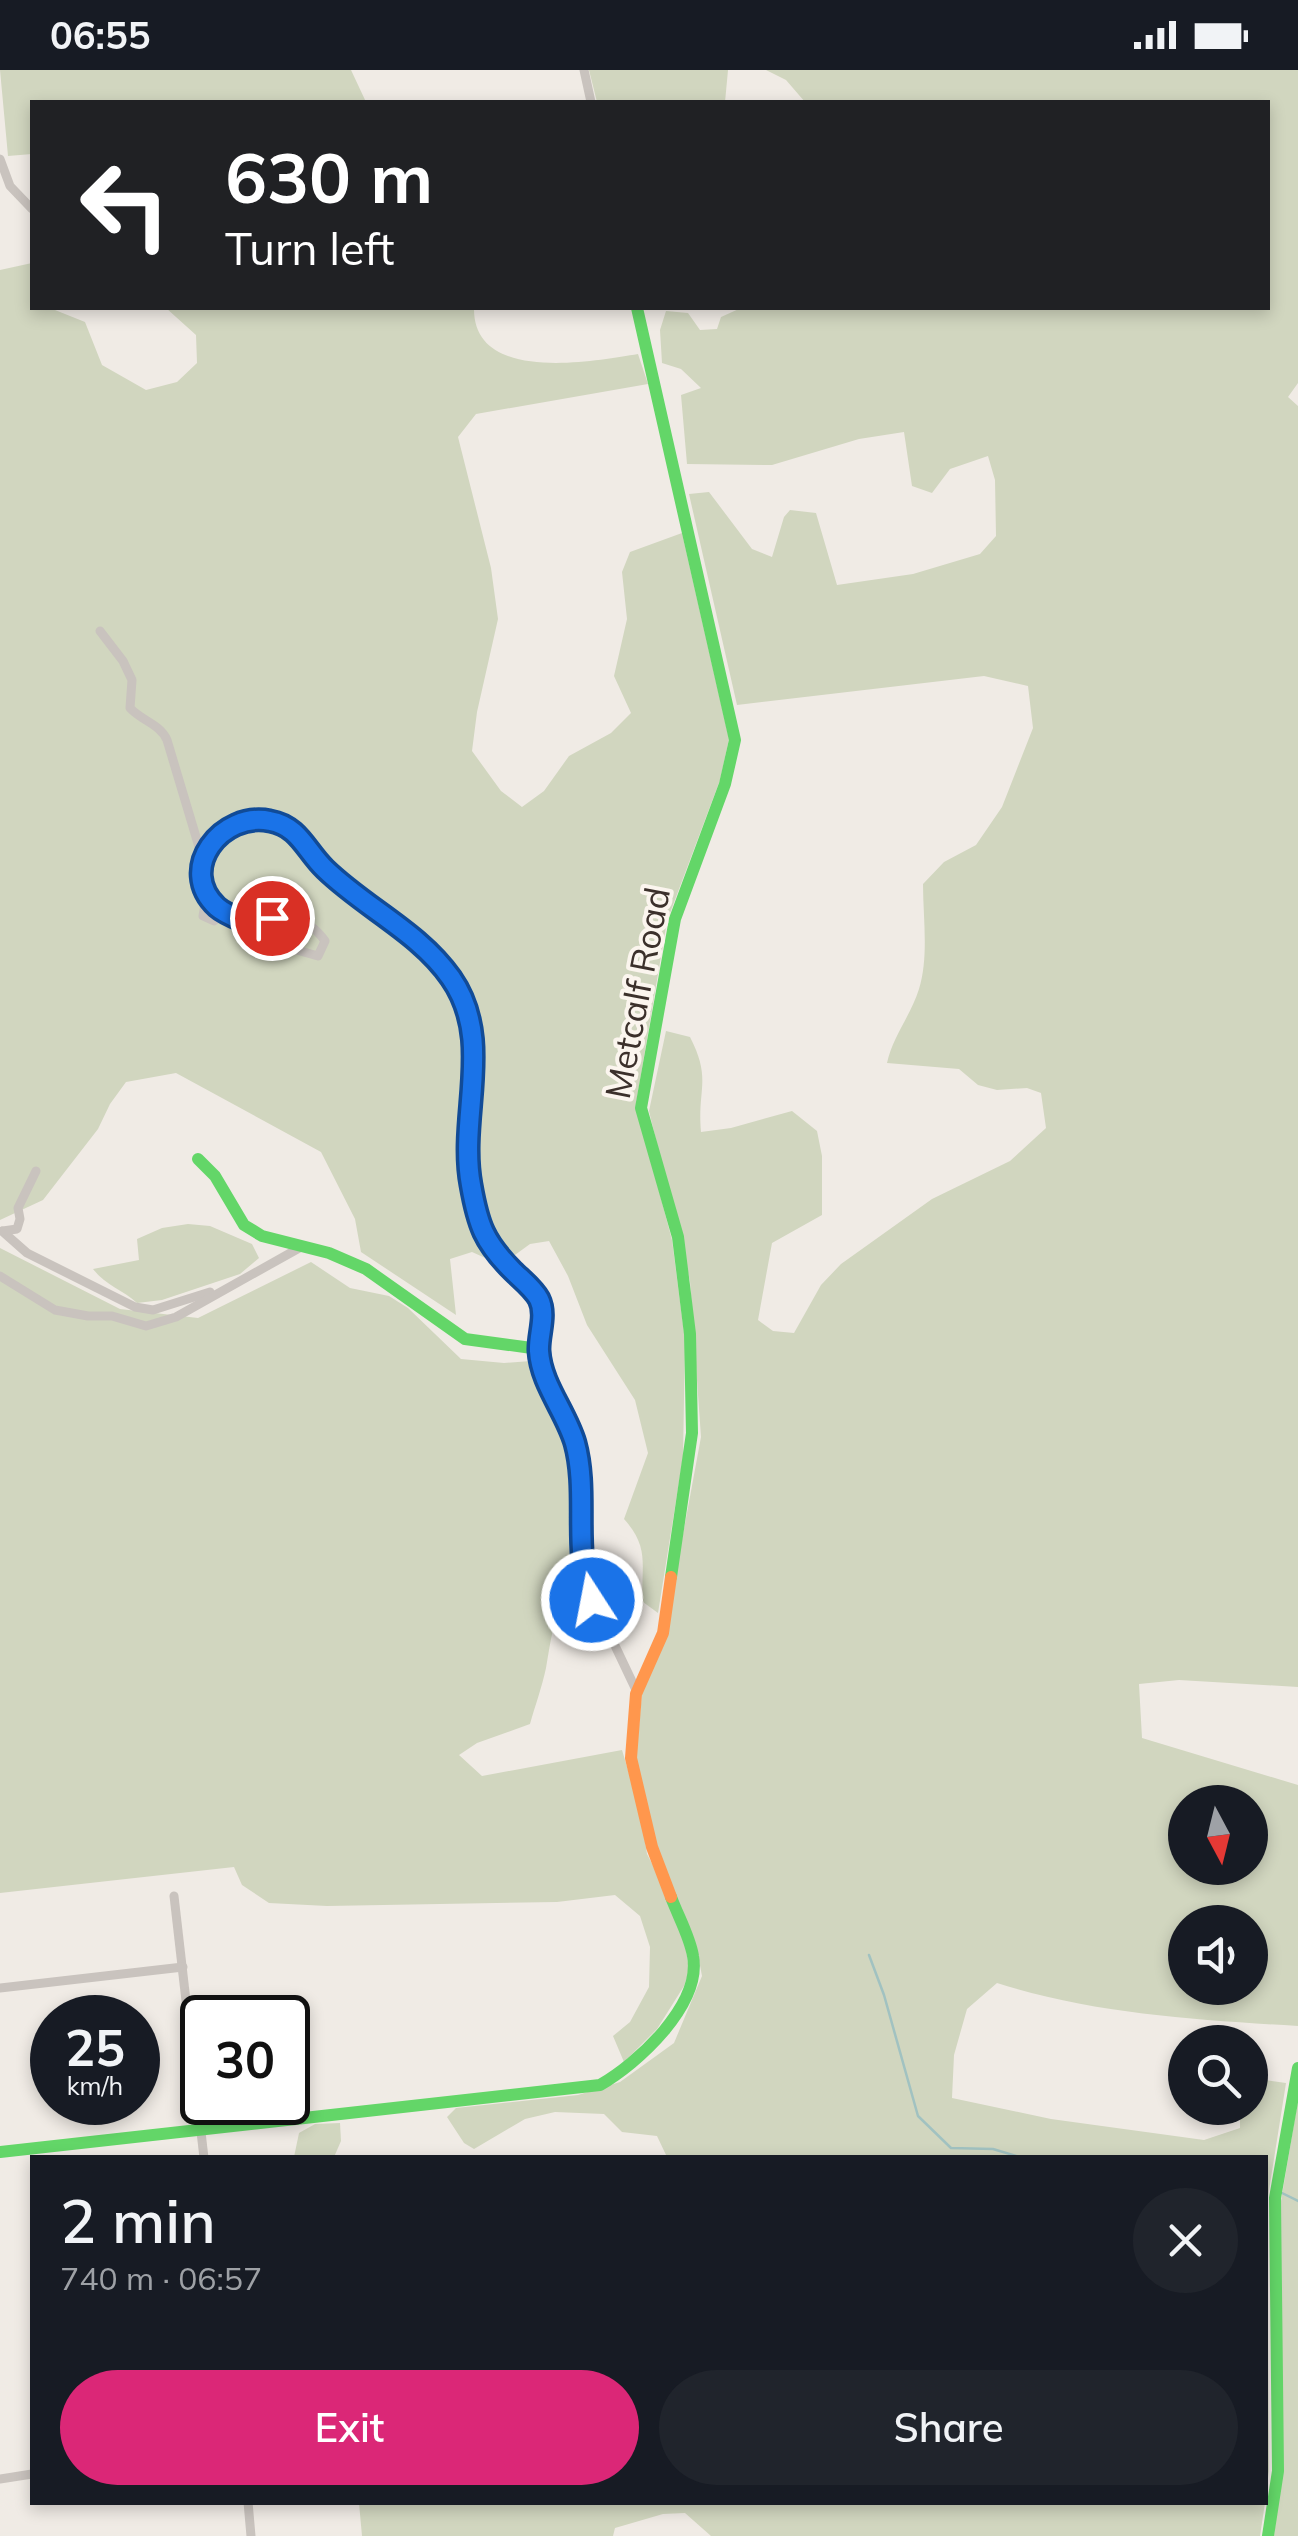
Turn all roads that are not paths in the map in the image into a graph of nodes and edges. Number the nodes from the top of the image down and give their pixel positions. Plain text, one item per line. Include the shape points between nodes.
1 (584, 70) edge
2 (591, 100) edge
3 (0, 159) edge
4 (30, 207) edge
5 (637, 310) edge
6 (100, 631) dead end
7 (203, 860) junction
8 (207, 891) junction
9 (226, 912) junction
10 (257, 927) junction
11 (198, 1159) dead end
12 (36, 1171) dead end
13 (1, 1231) edge
14 (301, 1247) junction
15 (0, 1276) edge
16 (226, 1288) junction
17 (539, 1349) junction
18 (637, 1692) junction
19 (174, 1896) dead end
20 (183, 1968) junction
21 (0, 1988) edge
22 (1298, 2068) edge
23 (200, 2129) junction
24 (0, 2152) edge
25 (204, 2155) edge
26 (30, 2474) edge
27 (0, 2478) edge
28 (248, 2505) edge
29 (251, 2536) edge
30 (1268, 2536) edge

1 - 2 street
3 - 4 street via 10,186
5 - 18 street, Metcalf Road via 735,740 675,919 641,1108 678,1237 690,1334 692,1432 663,1633
6 - 7 street via 132,680 130,708 162,729 167,740
7 - 8 street
7 - 17 street via 215,837 234,824 258,819 291,828 326,870 450,975 467,1009 474,1048 467,1137 479,1226 539,1299
8 - 9 street
8 - 9 street via 203,916 214,921
9 - 10 street
10 - 10 street via 272,943 318,956 322,949 314,926 298,920 272,918
11 - 14 street via 244,1226
12 - 13 street via 18,1208 17,1228
13 - 16 street via 28,1253 135,1307 153,1310
14 - 16 street
14 - 17 street via 366,1269 465,1339
15 - 16 street via 56,1310 146,1326
17 - 18 street via 575,1444 590,1593
18 - 23 street, Metcalf Road via 632,1758 652,1847 694,1958 693,1977 660,2036 626,2072 600,2085 559,2091
19 - 20 street
20 - 21 street
20 - 23 street
22 - 30 street via 1275,2198 1278,2470
23 - 24 street
23 - 25 street
26 - 27 street
28 - 29 street

